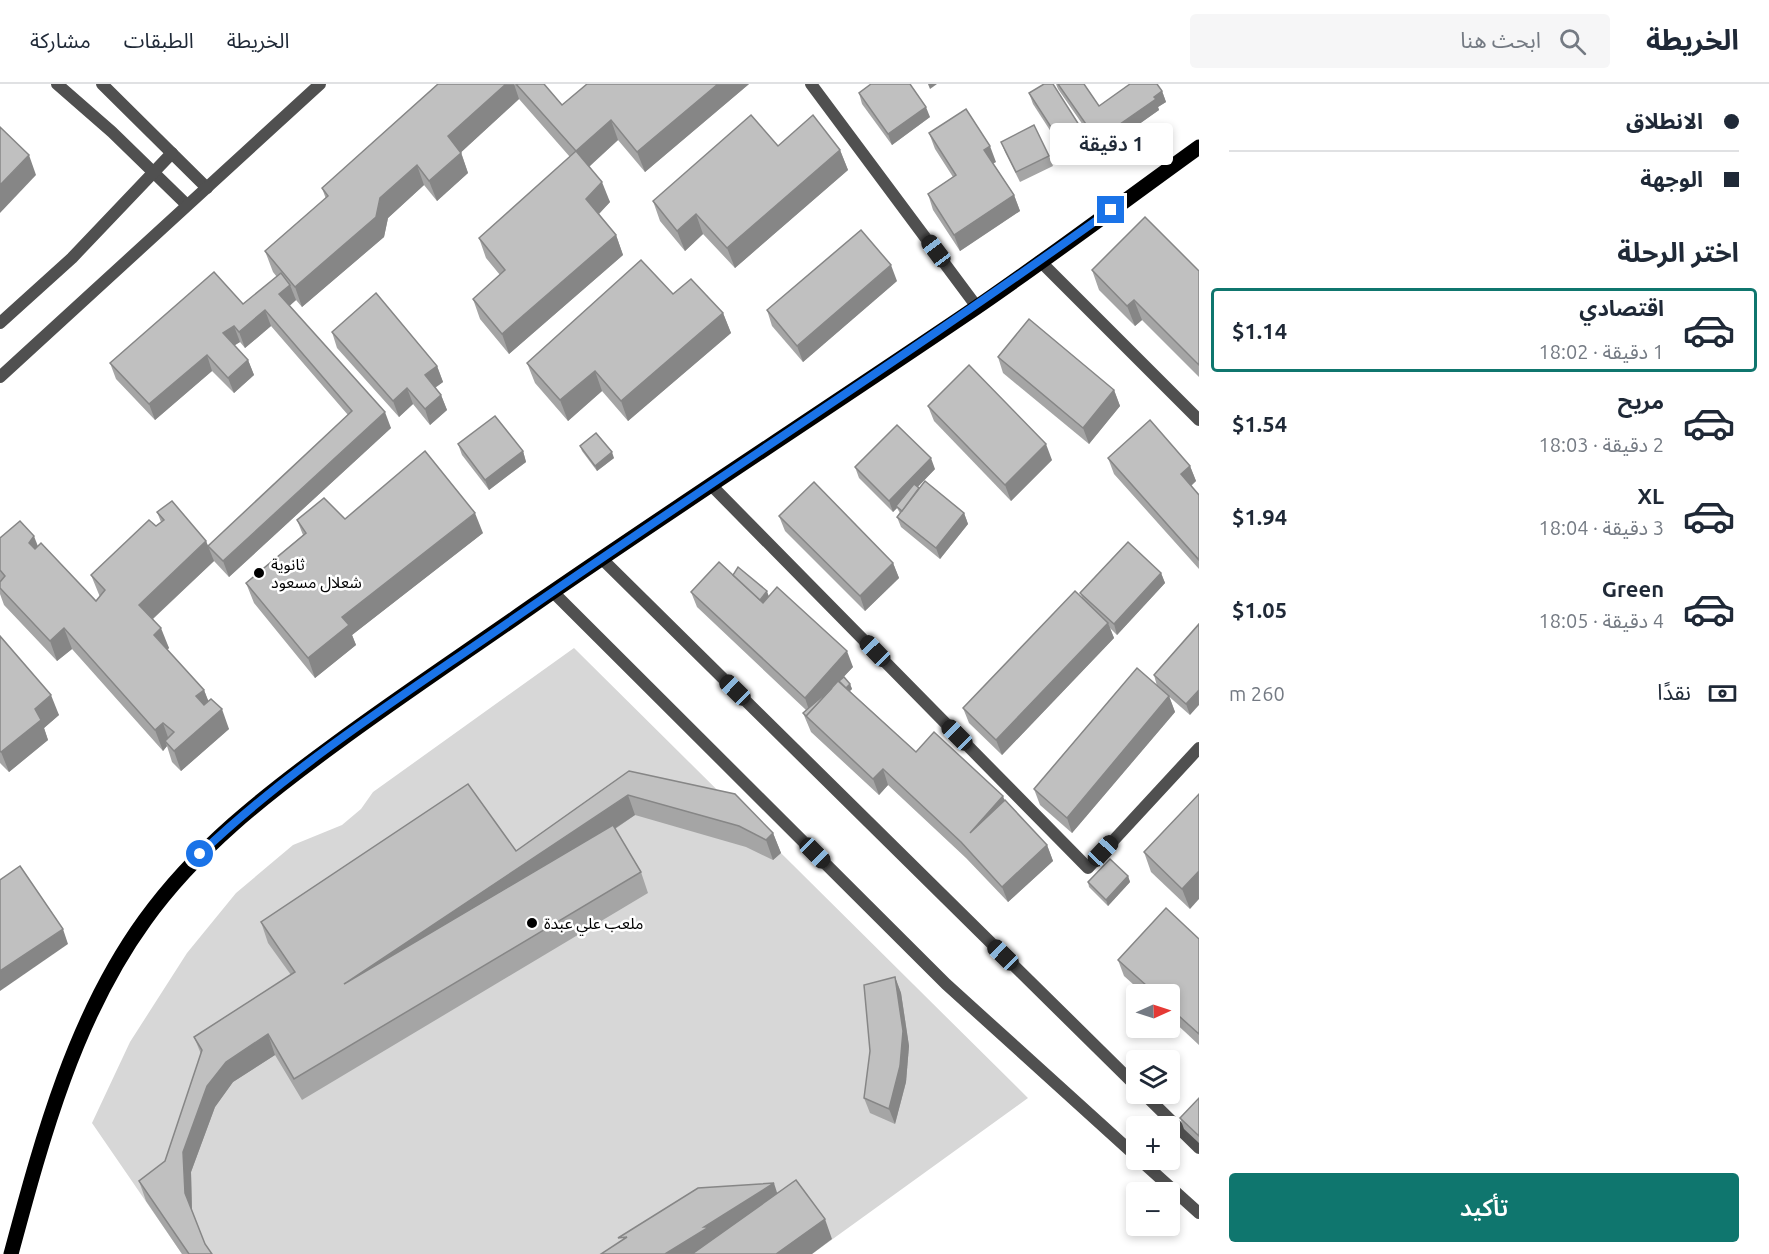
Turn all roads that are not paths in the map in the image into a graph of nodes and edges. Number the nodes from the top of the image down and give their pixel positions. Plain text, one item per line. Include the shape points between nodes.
1 (57, 84) edge
2 (102, 84) edge
3 (320, 84) edge
4 (811, 84) edge
5 (1199, 147) edge
6 (172, 153) junction
7 (152, 173) junction
8 (207, 188) junction
9 (187, 206) junction
10 (1040, 261) junction
11 (977, 307) junction
12 (0, 323) edge
13 (0, 377) edge
14 (1199, 420) edge
15 (711, 484) junction
16 (601, 558) junction
17 (553, 592) junction
18 (1199, 748) edge
19 (1126, 1076) edge
20 (1154, 1104) edge
21 (1126, 1146) edge
22 (1199, 1148) edge
23 (1152, 1170) edge
24 (1199, 1213) edge
25 (12, 1254) edge

1 - 7 street
2 - 6 street
3 - 8 street
4 - 11 street
5 - 10 main road
6 - 7 street
6 - 8 street
7 - 9 street
7 - 12 street via 72,258
8 - 9 street
9 - 13 street
10 - 11 main road
10 - 14 street
11 - 15 main road
15 - 16 main road
15 - 18 street via 1088,868
16 - 17 main road
16 - 19 street
17 - 21 street via 946,984
17 - 25 main road via 289,777 186,869 143,922 82,1035 43,1136
20 - 22 street
23 - 24 street

